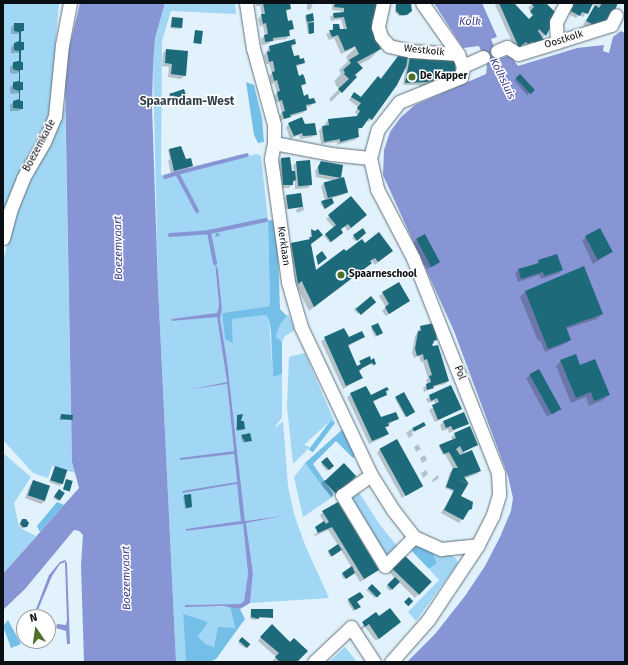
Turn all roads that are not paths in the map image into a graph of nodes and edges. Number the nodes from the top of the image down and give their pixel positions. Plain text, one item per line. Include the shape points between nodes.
1 (70, 3) edge
2 (246, 3) edge
3 (383, 3) edge
4 (422, 3) edge
5 (566, 3) edge
6 (616, 15) dead end
7 (557, 42) junction
8 (502, 49) dead end
9 (483, 57) dead end
10 (460, 60) junction
11 (274, 143) junction
12 (370, 158) junction
13 (3, 238) edge
14 (371, 476) junction
15 (414, 536) junction
16 (478, 544) junction
17 (314, 662) edge
18 (374, 662) edge
19 (391, 662) edge

1 - 13 street, Boezemkade via 62,45 55,116 44,142 23,178
2 - 11 street, Kerklaan via 252,45 274,124
3 - 10 street, Westkolk via 378,27 381,37 388,46
4 - 10 street, Westkolk
5 - 7 street via 556,22
6 - 7 street, Oostkolk via 611,26
7 - 8 street, Oostkolk via 518,54
9 - 10 street
10 - 12 street via 460,79 399,102 378,129
11 - 12 street via 331,154
11 - 14 street, Kerklaan via 271,159 287,275 301,327
12 - 16 street, Pol via 377,189 413,258 498,473 499,495 493,515
14 - 15 street, Kerklaan
14 - 15 street via 342,496 385,566
15 - 16 street, Kerklaan via 441,549
16 - 19 street, Pol via 428,620
17 - 18 street via 351,627

